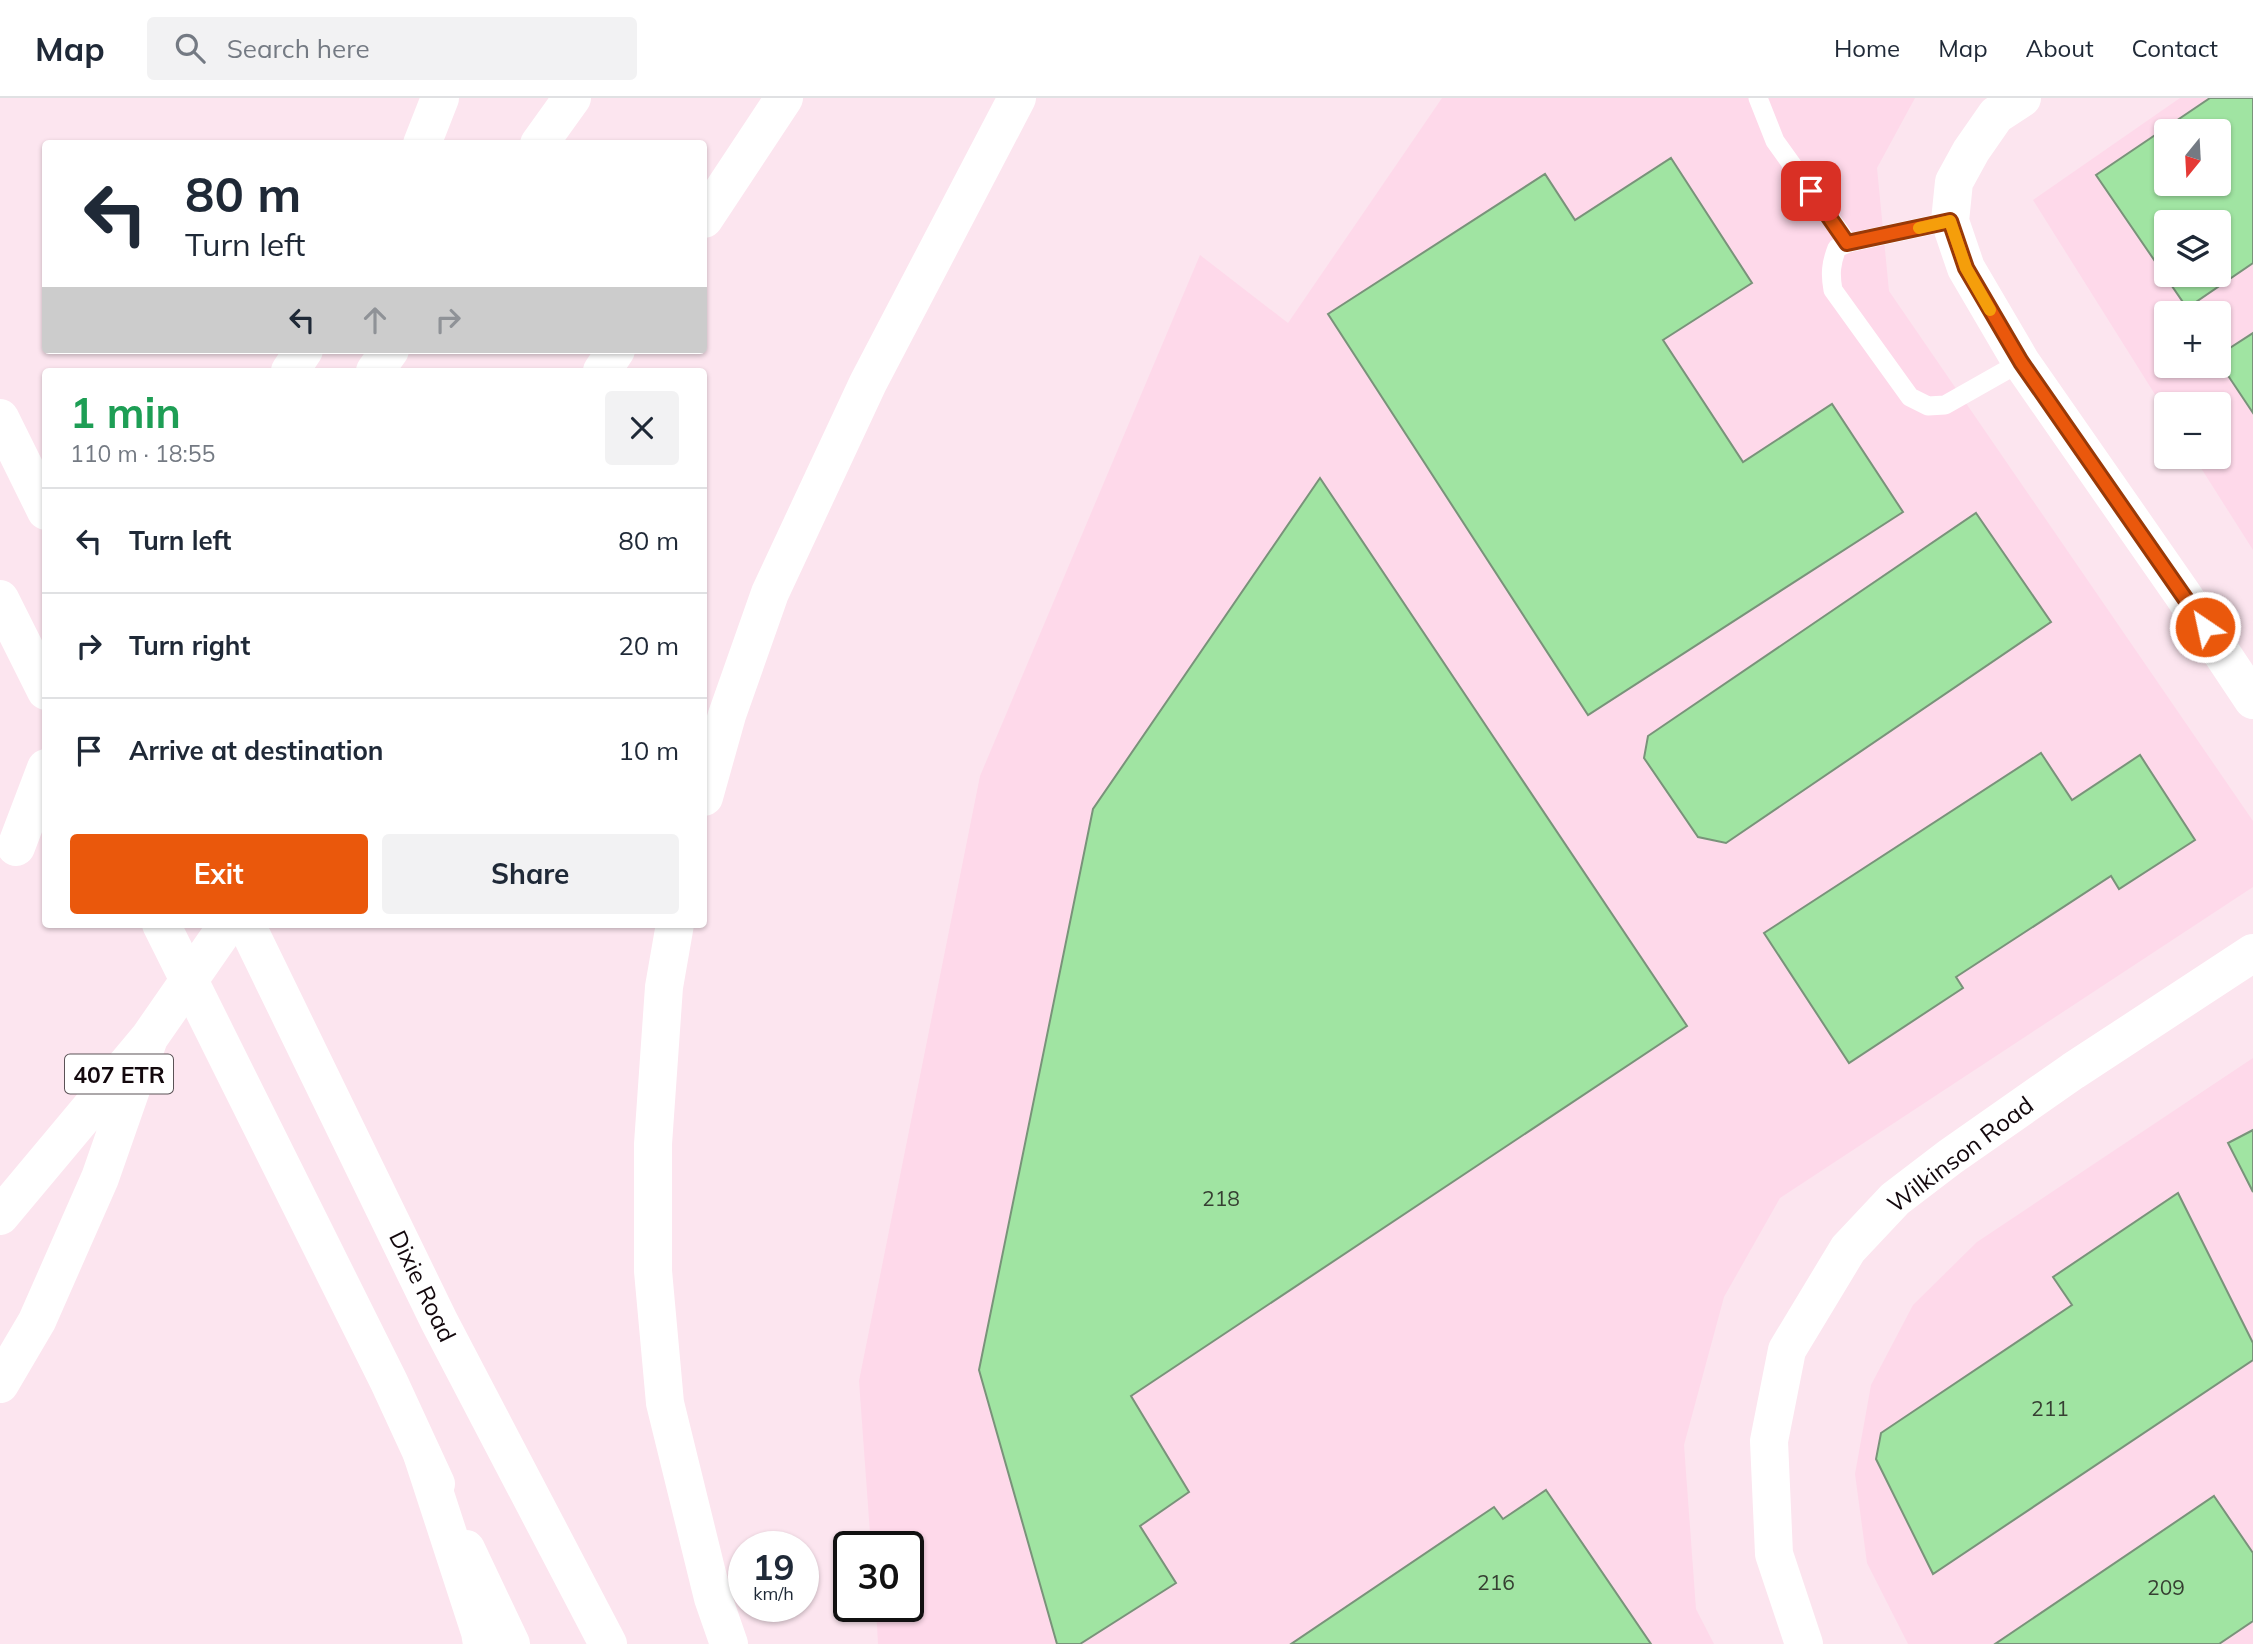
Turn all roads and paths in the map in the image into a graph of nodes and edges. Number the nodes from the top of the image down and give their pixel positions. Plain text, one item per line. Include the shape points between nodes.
1 (440, 98) edge
2 (572, 98) edge
3 (784, 98) edge
4 (1017, 98) edge
5 (1758, 98) edge
6 (2022, 98) edge
7 (424, 140) edge
8 (542, 140) edge
9 (707, 214) edge
10 (1950, 221) junction
11 (1847, 243) junction
12 (2021, 362) junction
13 (0, 418) edge
14 (42, 503) edge
15 (0, 599) edge
16 (42, 683) edge
17 (2253, 700) edge
18 (42, 777) edge
19 (707, 786) edge
20 (42, 814) edge
21 (8, 858) edge
22 (163, 928) edge
23 (225, 928) edge
24 (248, 928) edge
25 (674, 928) edge
26 (2253, 953) edge
27 (149, 1038) junction
28 (0, 1216) edge
29 (0, 1384) edge
30 (422, 1454) junction
31 (482, 1644) edge
32 (511, 1644) edge
33 (608, 1644) edge
34 (729, 1644) edge
35 (1804, 1644) edge

1 - 7 main road
2 - 8 main road
3 - 9 main road
4 - 19 main road via 868,383 770,593
5 - 11 lane via 1775,141
6 - 10 main road via 1996,115 1970,151 1954,182
10 - 11 lane
10 - 12 main road via 1966,268
11 - 12 lane via 1837,248 1832,262 1833,290 1910,397 1928,405 1945,405
12 - 17 main road
13 - 14 main road
15 - 16 main road
18 - 21 main road
20 - 21 main road
22 - 30 main road
23 - 27 main road, 407 ETR
24 - 33 main road, Dixie Road via 439,1321
25 - 34 main road via 664,987 653,1144 653,1271 665,1403 713,1598
26 - 35 main road, Wilkinson Road via 1950,1157 1895,1199 1848,1249 1787,1350 1769,1441 1774,1554
27 - 28 main road, 407 ETR
27 - 29 main road via 100,1178 37,1321
30 - 31 main road
30 - 32 main road

